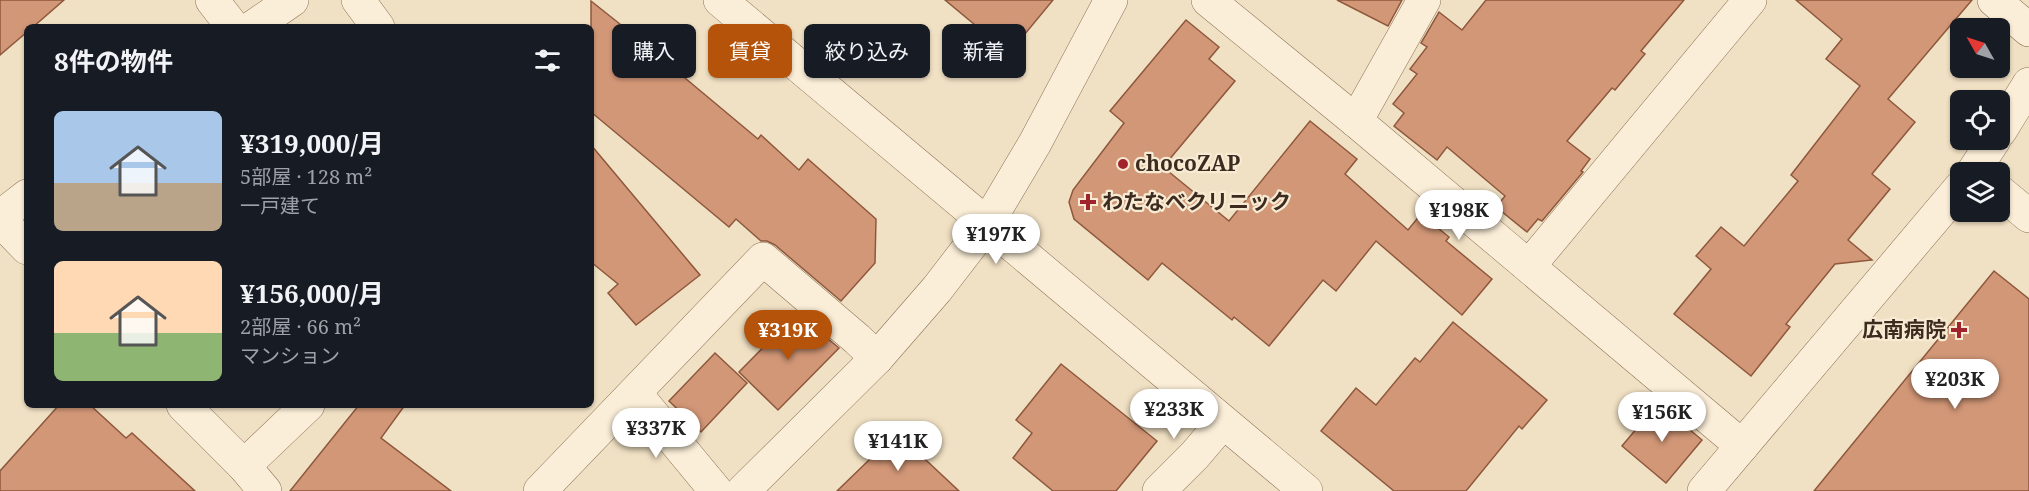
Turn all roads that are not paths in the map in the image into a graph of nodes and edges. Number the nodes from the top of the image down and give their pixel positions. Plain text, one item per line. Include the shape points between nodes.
1 (212, 0) edge
2 (292, 0) edge
3 (358, 0) edge
4 (720, 0) edge
5 (1111, 0) edge
6 (1208, 0) edge
7 (1424, 0) edge
8 (1750, 0) edge
9 (1994, 0) edge
10 (231, 24) edge
11 (257, 24) edge
12 (376, 24) edge
13 (2029, 30) edge
14 (2029, 84) edge
15 (2010, 115) edge
16 (1356, 121) junction
17 (24, 199) edge
18 (2010, 200) edge
19 (1950, 201) edge
20 (2029, 216) edge
21 (0, 219) edge
22 (987, 225) junction
23 (24, 245) edge
24 (1529, 266) junction
25 (877, 358) junction
26 (635, 393) junction
27 (186, 408) edge
28 (305, 408) edge
29 (1223, 422) junction
30 (1742, 446) junction
31 (244, 466) junction
32 (265, 491) edge
33 (540, 491) edge
34 (716, 491) edge
35 (742, 491) edge
36 (1159, 491) edge
37 (1306, 491) edge
38 (1704, 491) edge

1 - 10 street
2 - 11 street
3 - 12 street
4 - 22 street
5 - 22 street
6 - 16 street
7 - 16 street
8 - 24 street
9 - 13 street
14 - 15 street
16 - 24 street
17 - 21 street
18 - 20 street
19 - 30 street
21 - 23 street
22 - 25 street via 938,289
22 - 29 street
24 - 30 street
25 - 26 street via 763,259
25 - 35 street
26 - 33 street
26 - 34 street
27 - 31 street
28 - 31 street
29 - 36 street
29 - 37 street
30 - 38 street
31 - 32 street

